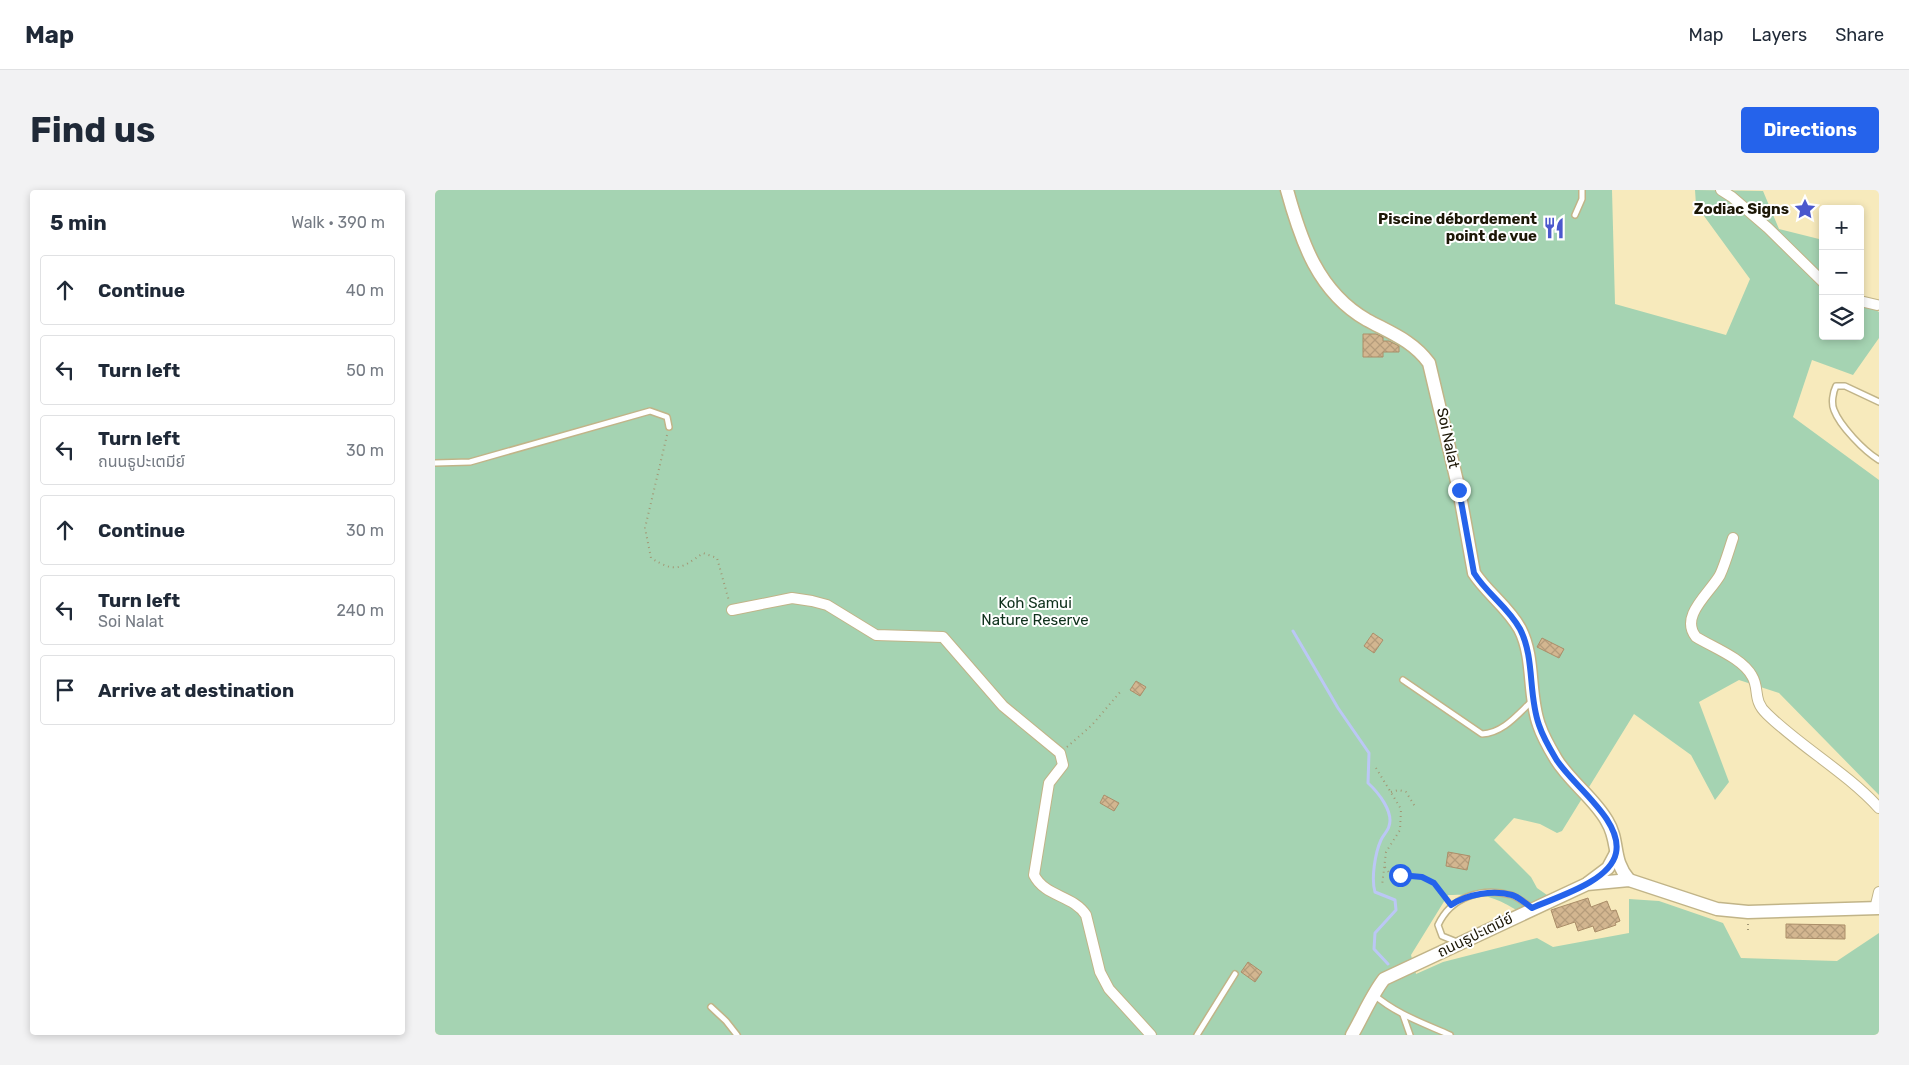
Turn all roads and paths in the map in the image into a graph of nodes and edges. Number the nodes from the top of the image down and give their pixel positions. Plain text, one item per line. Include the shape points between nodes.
1 (1287, 190) edge
2 (1582, 190) edge
3 (1721, 190) edge
4 (1575, 215) dead end
5 (1819, 278) edge
6 (1864, 302) edge
7 (1877, 305) dead end
8 (1879, 402) edge
9 (669, 427) joint
10 (1879, 460) edge
11 (435, 463) edge
12 (1733, 538) dead end
13 (732, 610) joint
14 (1403, 680) dead end
15 (1121, 691) dead end
16 (1534, 699) junction
17 (1060, 753) junction
18 (1376, 768) dead end
19 (1391, 792) junction
20 (1416, 808) dead end
21 (1879, 808) edge
22 (1616, 853) junction
23 (1384, 866) junction
24 (1629, 880) junction
25 (1587, 884) junction
26 (1382, 886) dead end
27 (1879, 892) edge
28 (1451, 905) junction
29 (1532, 908) junction
30 (1877, 908) edge
31 (1458, 943) junction
32 (1235, 974) dead end
33 (1373, 994) junction
34 (711, 1007) dead end
35 (1403, 1015) junction
36 (737, 1035) edge
37 (1151, 1035) edge
38 (1197, 1035) edge
39 (1353, 1035) edge
40 (1410, 1035) edge
41 (1450, 1035) edge

1 - 16 street, Soi Nalat via 1300,237 1331,290 1365,319 1409,342 1429,363 1459,490 1472,565 1480,582 1505,607 1520,630
2 - 4 lane
3 - 5 street via 1733,197
6 - 7 street
8 - 10 lane via 1845,386 1836,386 1833,391 1833,409 1866,452
9 - 11 lane via 667,417 650,411 470,462
9 - 13 path via 645,528 651,558 668,568 684,566 703,553 717,558
12 - 21 street via 1719,575 1693,613 1692,631 1744,665 1753,678 1756,700 1765,712
13 - 17 street via 792,598 827,605 877,635 943,637 1003,706
14 - 16 lane via 1482,734 1491,734 1505,726
15 - 17 path via 1092,725
16 - 22 street, Soi Nalat via 1539,725 1557,761 1607,820 1614,834
17 - 37 street via 1063,765 1049,783 1034,875 1049,892 1081,908 1086,915 1100,972 1109,989
18 - 19 path
19 - 20 path via 1406,792
19 - 23 path via 1401,808 1400,830 1386,852
22 - 24 street via 1620,869
22 - 25 street via 1609,868
23 - 26 path
23 - 28 path via 1391,874 1422,877 1434,883
24 - 25 street, ถนนธูปะเตมีย์
24 - 30 street, ถนนธูปะเตมีย์ via 1717,909 1747,912
25 - 29 street, ถนนธูปะเตมีย์
27 - 30 street
28 - 29 lane via 1461,898 1494,893 1513,896
28 - 31 lane via 1438,925 1442,936
29 - 31 street, ถนนธูปะเตมีย์
31 - 33 street, ถนนธูปะเตมีย์ via 1390,975
32 - 38 lane
33 - 35 lane
33 - 39 street, ถนนธูปะเตมีย์
34 - 36 lane
35 - 40 lane
35 - 41 lane

